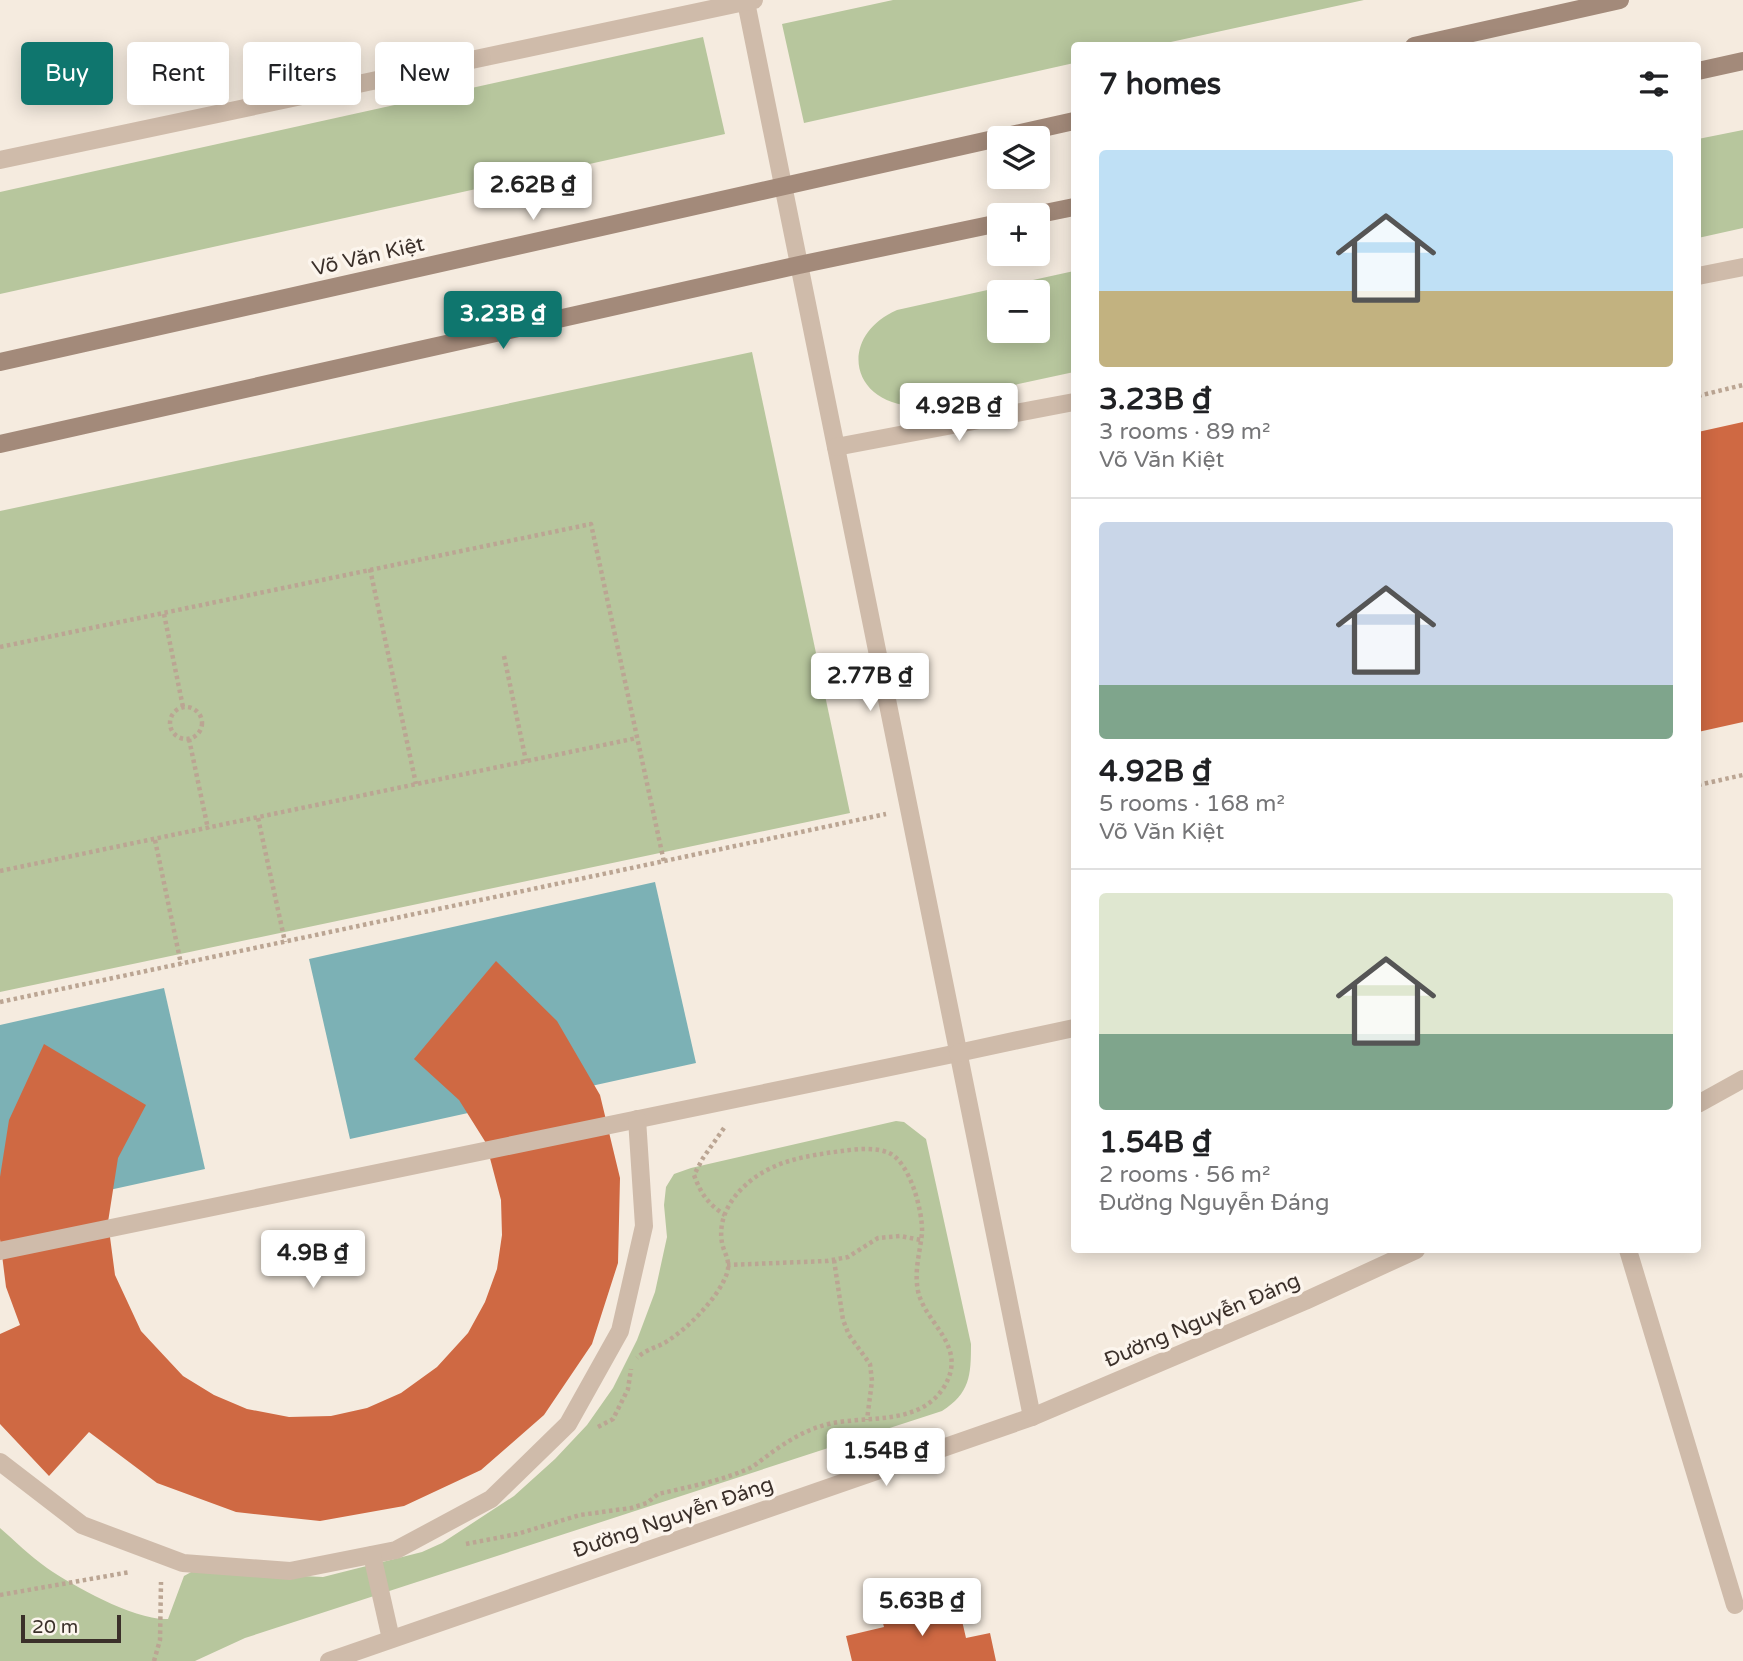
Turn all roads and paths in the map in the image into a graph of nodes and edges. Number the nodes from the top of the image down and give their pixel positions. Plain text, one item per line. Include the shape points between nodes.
1 (1619, 0) edge
2 (750, 1) edge
3 (1432, 42) edge
4 (1743, 61) edge
5 (1701, 70) edge
6 (1071, 122) edge
7 (0, 160) edge
8 (782, 186) junction
9 (1071, 208) edge
10 (1050, 212) edge
11 (987, 226) edge
12 (799, 265) junction
13 (1743, 267) edge
14 (1701, 275) edge
15 (0, 362) edge
16 (1743, 385) edge
17 (1701, 395) edge
18 (1071, 402) edge
19 (0, 444) edge
20 (836, 447) junction
21 (370, 569) junction
22 (164, 614) dead end
23 (0, 647) edge
24 (504, 656) dead end
25 (183, 707) junction
26 (637, 738) junction
27 (189, 740) junction
28 (526, 761) junction
29 (1743, 775) edge
30 (416, 784) junction
31 (1701, 784) edge
32 (909, 809) junction
33 (258, 818) junction
34 (208, 829) junction
35 (155, 840) junction
36 (664, 862) junction
37 (0, 871) edge
38 (285, 942) junction
39 (181, 964) junction
40 (0, 1002) edge
41 (1071, 1029) edge
42 (958, 1053) junction
43 (1743, 1079) edge
44 (747, 1097) junction
45 (1701, 1102) edge
46 (637, 1119) junction
47 (725, 1215) junction
48 (921, 1240) junction
49 (0, 1251) edge
50 (1409, 1253) edge
51 (1629, 1253) edge
52 (834, 1260) junction
53 (727, 1265) junction
54 (1032, 1417) junction
55 (867, 1420) junction
56 (563, 1429) junction
57 (0, 1462) edge
58 (463, 1544) dead end
59 (372, 1555) junction
60 (183, 1563) junction
61 (136, 1571) dead end
62 (0, 1595) edge
63 (1735, 1605) dead end
64 (391, 1639) junction
65 (154, 1661) edge
66 (329, 1661) edge

1 - 3 main road
2 - 7 street
2 - 8 street
4 - 5 main road
6 - 8 main road, Võ Văn Kiệt
8 - 12 street
8 - 15 main road, Võ Văn Kiệt
9 - 10 main road
11 - 12 main road
12 - 19 main road
12 - 20 street
13 - 14 street
16 - 17 path
18 - 20 street
20 - 32 street
21 - 23 path
21 - 26 path via 591,524
21 - 30 path
22 - 25 path
24 - 28 path
25 - 27 path via 197,711 202,721 200,731
25 - 27 path via 173,713 170,729
26 - 28 path
26 - 36 path
27 - 34 path
28 - 30 path
29 - 31 path
30 - 33 path
32 - 36 path
32 - 42 street
33 - 34 path
33 - 38 path
34 - 35 path
35 - 37 path
35 - 39 path
36 - 38 path
38 - 39 path
39 - 40 path
41 - 42 street
42 - 44 street
42 - 54 street
43 - 45 street
44 - 46 street
44 - 47 path via 694,1175 709,1205
46 - 49 street
46 - 56 street via 644,1226 620,1331
47 - 48 path via 737,1192 781,1163 825,1153 877,1150 891,1153 909,1178 918,1197
47 - 53 path via 722,1243
48 - 52 path via 878,1238 848,1257
48 - 55 path via 915,1274 919,1295 946,1338 949,1372 944,1387 913,1412
50 - 54 street, Đường Nguyễn Đáng
51 - 63 street
52 - 53 path
52 - 55 path via 843,1320 870,1364
53 - 56 path via 718,1290 694,1320 637,1358 613,1419 597,1427
54 - 64 street, Đường Nguyễn Đáng
55 - 58 path via 810,1429 752,1467 658,1494 631,1508 580,1515
56 - 59 street via 491,1499 396,1550
57 - 60 street via 82,1525
59 - 60 street via 290,1571
59 - 64 street
60 - 65 path via 161,1566 160,1640
61 - 62 path
64 - 66 street, Đường Nguyễn Đáng

